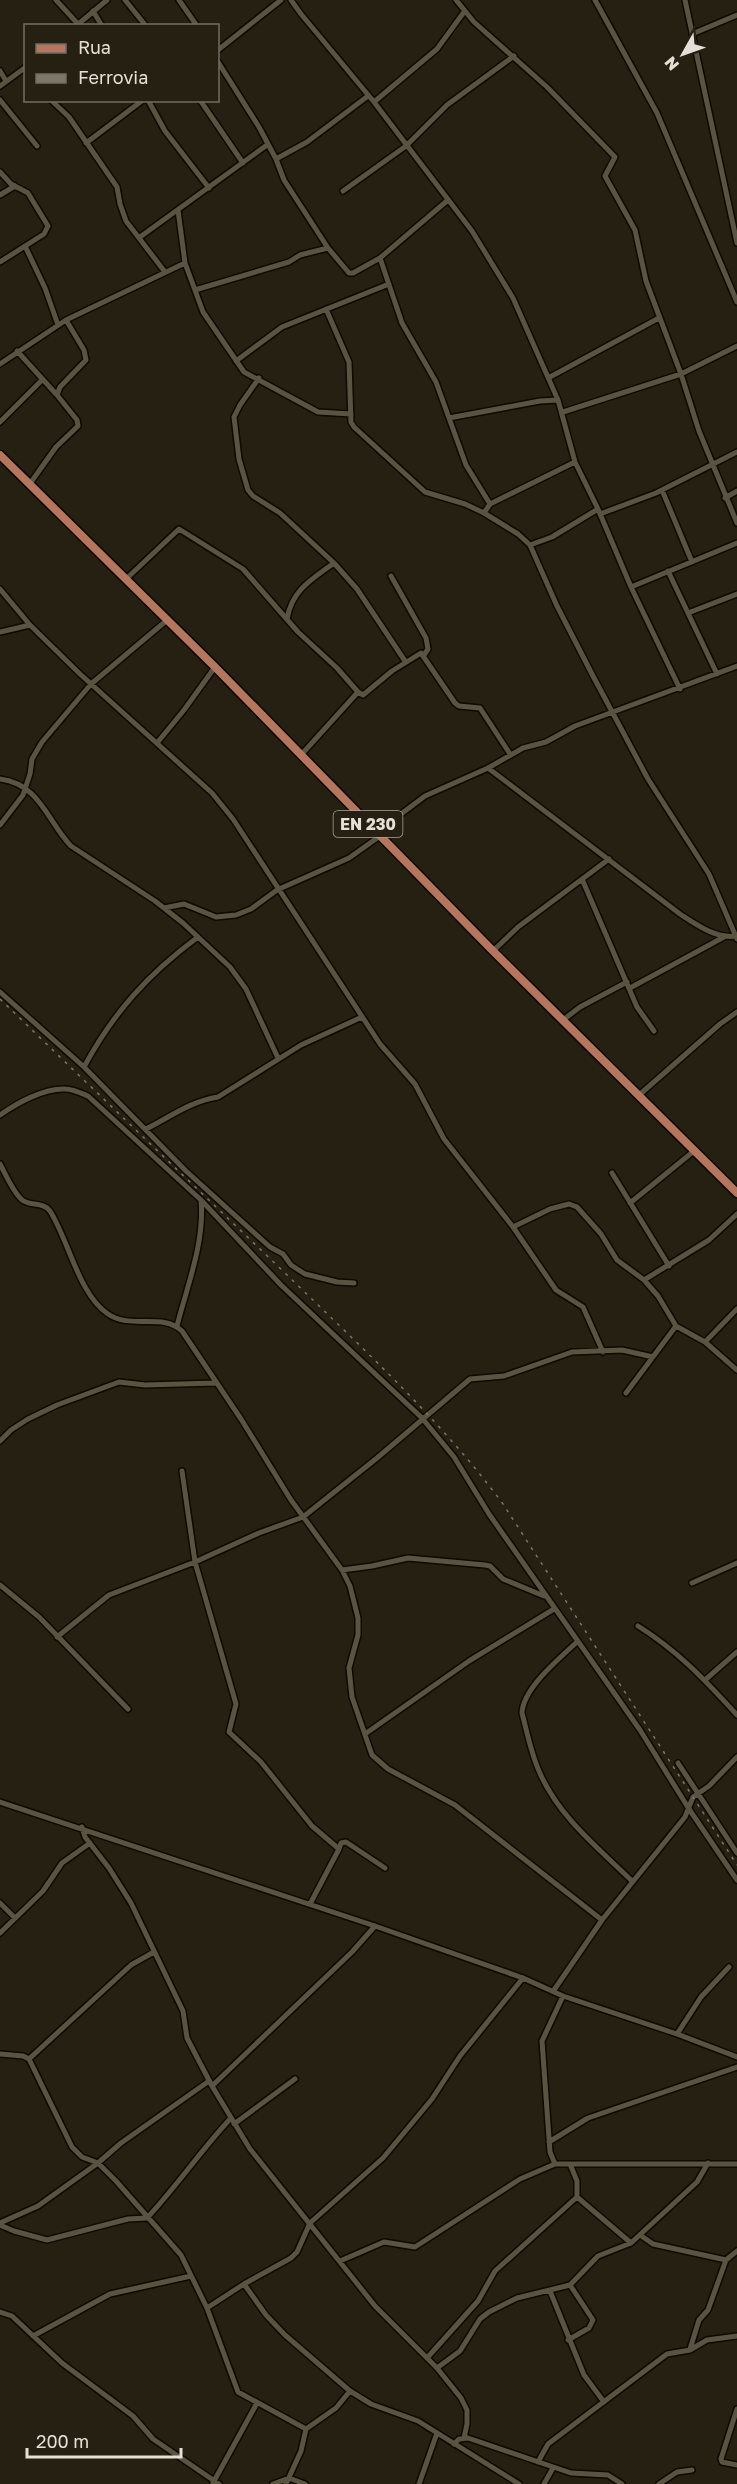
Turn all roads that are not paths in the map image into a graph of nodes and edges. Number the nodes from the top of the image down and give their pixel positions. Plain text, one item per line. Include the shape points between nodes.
1 (56, 0) edge
2 (107, 0) edge
3 (125, 0) edge
4 (179, 0) edge
5 (281, 0) edge
6 (291, 0) edge
7 (456, 0) edge
8 (595, 0) edge
9 (685, 0) edge
10 (93, 11) junction
11 (464, 12) junction
12 (737, 15) edge
13 (76, 24) edge
14 (78, 24) edge
15 (101, 24) edge
16 (144, 24) edge
17 (196, 24) edge
18 (692, 34) junction
19 (219, 49) edge
20 (514, 56) junction
21 (219, 64) edge
22 (23, 69) edge
23 (0, 71) edge
24 (6, 81) junction
25 (0, 86) edge
26 (368, 96) junction
27 (0, 100) edge
28 (53, 102) edge
29 (140, 102) edge
30 (149, 102) edge
31 (201, 102) edge
32 (374, 102) junction
33 (86, 143) junction
34 (267, 145) junction
35 (37, 146) dead end
36 (406, 146) junction
37 (276, 159) junction
38 (243, 163) junction
39 (0, 172) edge
40 (15, 186) junction
41 (209, 188) junction
42 (344, 191) dead end
43 (0, 195) edge
44 (448, 200) junction
45 (178, 210) junction
46 (140, 237) junction
47 (737, 243) edge
48 (25, 246) junction
49 (328, 248) junction
50 (380, 258) junction
51 (0, 262) edge
52 (185, 263) junction
53 (165, 272) junction
54 (389, 284) junction
55 (195, 290) junction
56 (737, 302) edge
57 (326, 309) junction
58 (659, 318) junction
59 (66, 320) junction
60 (58, 325) junction
61 (737, 346) edge
62 (16, 351) junction
63 (236, 361) junction
64 (0, 364) edge
65 (681, 374) junction
66 (549, 377) junction
67 (259, 378) junction
68 (42, 380) junction
69 (57, 395) junction
70 (558, 400) junction
71 (562, 412) junction
72 (351, 414) junction
73 (449, 418) junction
74 (0, 422) edge
75 (737, 452) edge
76 (2, 460) edge
77 (575, 462) junction
78 (712, 464) junction
79 (29, 485) junction
80 (662, 490) junction
81 (737, 491) edge
82 (725, 498) junction
83 (490, 504) junction
84 (599, 512) junction
85 (484, 513) junction
86 (737, 523) edge
87 (737, 543) edge
88 (530, 545) junction
89 (692, 562) junction
90 (334, 563) junction
91 (668, 571) junction
92 (391, 576) dead end
93 (125, 580) junction
94 (631, 587) junction
95 (0, 590) edge
96 (737, 594) edge
97 (688, 613) junction
98 (287, 619) junction
99 (166, 621) junction
100 (30, 625) junction
101 (0, 632) edge
102 (424, 655) junction
103 (405, 661) junction
104 (737, 666) edge
105 (215, 667) junction
106 (717, 674) junction
107 (91, 684) junction
108 (680, 689) junction
109 (357, 693) junction
110 (613, 713) junction
111 (157, 743) junction
112 (301, 754) junction
113 (510, 754) junction
114 (488, 768) junction
115 (0, 772) edge
116 (2, 779) edge
117 (26, 787) junction
118 (0, 825) edge
119 (380, 836) junction
120 (609, 859) junction
121 (582, 879) junction
122 (278, 890) junction
123 (164, 908) junction
124 (198, 937) junction
125 (724, 937) junction
126 (737, 937) edge
127 (493, 951) junction
128 (629, 985) junction
129 (0, 992) edge
130 (737, 1012) edge
131 (362, 1017) junction
132 (562, 1020) junction
133 (654, 1031) dead end
134 (278, 1058) junction
135 (84, 1067) junction
136 (638, 1096) junction
137 (0, 1115) edge
138 (146, 1129) junction
139 (694, 1151) junction
140 (0, 1164) edge
141 (612, 1173) dead end
142 (737, 1193) edge
143 (201, 1200) junction
144 (630, 1203) junction
145 (737, 1214) edge
146 (513, 1227) junction
147 (669, 1266) junction
148 (644, 1280) junction
149 (354, 1283) dead end
150 (737, 1309) edge
151 (177, 1326) junction
152 (676, 1326) junction
153 (705, 1342) junction
154 (603, 1352) junction
155 (653, 1357) junction
156 (737, 1370) edge
157 (216, 1383) junction
158 (626, 1393) dead end
159 (423, 1418) junction
160 (0, 1441) edge
161 (182, 1471) dead end
162 (303, 1517) junction
163 (195, 1562) junction
164 (737, 1563) edge
165 (342, 1570) junction
166 (692, 1583) dead end
167 (0, 1585) edge
168 (545, 1596) junction
169 (554, 1609) junction
170 (638, 1626) dead end
171 (57, 1637) junction
172 (578, 1641) junction
173 (737, 1652) edge
174 (705, 1680) junction
175 (128, 1708) dead end
176 (737, 1715) edge
177 (365, 1734) junction
178 (737, 1756) edge
179 (678, 1763) dead end
180 (698, 1794) junction
181 (0, 1802) edge
182 (689, 1809) junction
183 (82, 1827) junction
184 (90, 1843) junction
185 (339, 1849) junction
186 (737, 1853) edge
187 (385, 1868) dead end
188 (737, 1880) edge
189 (632, 1881) junction
190 (0, 1903) edge
191 (310, 1904) junction
192 (15, 1918) junction
193 (602, 1920) junction
194 (375, 1926) junction
195 (0, 1933) edge
196 (154, 1952) junction
197 (729, 1967) dead end
198 (524, 1978) junction
199 (555, 1990) junction
200 (563, 1996) junction
201 (677, 2034) junction
202 (0, 2054) edge
203 (737, 2057) edge
204 (29, 2059) junction
205 (737, 2067) edge
206 (295, 2079) dead end
207 (211, 2084) junction
208 (231, 2118) junction
209 (234, 2124) junction
210 (549, 2142) junction
211 (98, 2163) junction
212 (708, 2163) junction
213 (555, 2164) junction
214 (570, 2164) junction
215 (737, 2164) edge
216 (578, 2197) junction
217 (147, 2218) junction
218 (310, 2223) junction
219 (0, 2224) edge
220 (640, 2235) junction
221 (631, 2243) junction
222 (737, 2251) edge
223 (340, 2260) junction
224 (726, 2260) junction
225 (191, 2276) junction
226 (244, 2284) junction
227 (570, 2285) junction
228 (550, 2291) junction
229 (207, 2308) junction
230 (0, 2312) edge
231 (33, 2336) junction
232 (737, 2336) edge
233 (568, 2340) junction
234 (690, 2350) junction
235 (427, 2358) junction
236 (437, 2368) junction
237 (350, 2391) junction
238 (604, 2402) junction
239 (257, 2403) junction
240 (737, 2409) edge
241 (306, 2429) junction
242 (437, 2433) junction
243 (464, 2438) junction
244 (454, 2444) junction
245 (538, 2462) junction
246 (737, 2465) edge
247 (553, 2468) junction
248 (692, 2470) dead end
249 (287, 2481) edge
250 (215, 2483) edge
251 (273, 2484) edge
252 (305, 2484) edge
253 (419, 2484) edge
254 (519, 2484) edge
255 (544, 2484) edge
256 (622, 2484) edge
257 (660, 2484) edge

1 - 13 street
2 - 10 street
3 - 16 street
4 - 17 street
5 - 19 street
6 - 26 street
7 - 11 street
8 - 56 street via 657,113
9 - 18 street
10 - 14 street
10 - 15 street
11 - 20 street
11 - 32 street via 437,50
12 - 18 street
18 - 47 street
20 - 36 street via 447,105
20 - 58 street via 615,157 605,176 635,230
21 - 34 street
22 - 24 street
23 - 24 street
24 - 25 street
26 - 32 street
26 - 37 street via 307,142
27 - 35 street
28 - 33 street via 69,117
29 - 33 street
30 - 41 street via 165,131
31 - 38 street
32 - 36 street
33 - 46 street via 117,187 123,215
34 - 37 street
34 - 38 street
36 - 42 street
36 - 44 street
37 - 49 street via 284,180
38 - 41 street
39 - 40 street
40 - 43 street
40 - 48 street via 31,197 48,226 44,234
41 - 45 street
44 - 50 street
44 - 66 street via 509,291
45 - 46 street
45 - 52 street
46 - 53 street
48 - 51 street
48 - 60 street
49 - 50 street via 349,273
49 - 55 street
50 - 54 street
52 - 53 street
52 - 55 street
53 - 59 street
54 - 57 street
54 - 73 street via 402,323 436,382
55 - 63 street via 203,312
57 - 63 street via 275,331
57 - 72 street via 349,362
58 - 65 street
58 - 66 street
59 - 60 street
59 - 69 street via 86,360
60 - 62 street
61 - 65 street
62 - 64 street
62 - 68 street
63 - 67 street via 247,374
65 - 71 street
65 - 78 street
66 - 70 street
67 - 72 street via 318,412
67 - 90 street via 234,417 239,459 248,490 280,513
68 - 69 street
68 - 74 street
69 - 79 street via 78,426 56,447
70 - 71 street
70 - 73 street
71 - 77 street
72 - 85 street via 354,427 419,488
73 - 83 street via 466,465
75 - 78 street
76 - 79 main road, EN 230
77 - 83 street
77 - 84 street
78 - 80 street
78 - 82 street
79 - 93 main road, EN 230
80 - 84 street
80 - 89 street
81 - 82 street
82 - 86 street
83 - 85 street
84 - 88 street
84 - 94 street
85 - 88 street
87 - 89 street
88 - 110 street
89 - 91 street
90 - 98 street via 292,599
90 - 103 street via 357,589
91 - 94 street
91 - 97 street
92 - 102 street via 426,638 428,649
93 - 98 street via 179,529 243,569
93 - 99 main road, EN 230
94 - 108 street
95 - 100 street
96 - 97 street
97 - 106 street
98 - 109 street
99 - 105 main road, EN 230
99 - 107 street
100 - 101 street
100 - 107 street
102 - 103 street
102 - 113 street via 455,703 480,708
103 - 109 street via 363,696
104 - 106 street
105 - 111 street
105 - 112 main road, EN 230
106 - 108 street
107 - 111 street
107 - 117 street via 36,750
108 - 110 street
109 - 112 street
110 - 113 street
110 - 126 street via 648,779 709,874
111 - 122 street via 212,793
112 - 119 main road, EN 230
113 - 114 street
114 - 119 street via 425,796
114 - 120 street
115 - 116 street
116 - 117 street
117 - 118 street
117 - 123 street via 71,846
119 - 122 street via 338,865
119 - 127 main road, EN 230
120 - 121 street
120 - 125 street via 680,914
121 - 127 street
121 - 128 street
122 - 123 street via 250,909 226,918 184,904
122 - 131 street
123 - 124 street
124 - 134 street via 246,989
124 - 135 street via 164,962 133,993
125 - 126 street
125 - 128 street
127 - 132 main road, EN 230
128 - 132 street via 580,1006
128 - 133 street
129 - 135 street
130 - 136 street
131 - 134 street
131 - 146 street via 415,1084 444,1138
132 - 136 main road, EN 230
134 - 138 street via 218,1097 189,1105
135 - 138 street
136 - 139 main road, EN 230
137 - 143 street via 49,1091 66,1089 88,1096
138 - 149 street via 186,1172 270,1247 283,1254 295,1269
139 - 142 main road, EN 230
139 - 144 street
140 - 151 street via 21,1199 49,1210 101,1309 132,1322
141 - 144 street
143 - 151 street via 200,1235
143 - 159 street via 281,1285
144 - 147 street
145 - 147 street via 709,1240
146 - 148 street via 550,1209 573,1205 601,1234 617,1260
146 - 154 street via 556,1290 583,1307
147 - 148 street
148 - 152 street
150 - 153 street
151 - 157 street
152 - 153 street
152 - 155 street
153 - 156 street
154 - 155 street via 628,1350
154 - 159 street via 565,1353 504,1376 470,1379
155 - 158 street
157 - 160 street via 119,1382 28,1419
157 - 162 street
159 - 162 street
159 - 168 street via 454,1457
161 - 163 street
162 - 163 street
162 - 165 street
163 - 171 street via 104,1597
163 - 185 street via 236,1704 229,1732 261,1762 312,1826
164 - 166 street
165 - 168 street via 408,1558 485,1564 503,1579
165 - 177 street via 358,1618 358,1635 349,1668 352,1697
167 - 171 street
168 - 169 street
169 - 172 street
169 - 177 street
170 - 174 street via 666,1643
171 - 175 street
172 - 182 street
172 - 189 street via 537,1682 522,1713 539,1771 554,1799 569,1820
173 - 174 street
174 - 176 street
177 - 193 street via 379,1763 455,1805
178 - 180 street
179 - 180 street
180 - 182 street
180 - 186 street
181 - 183 street
182 - 188 street
182 - 189 street
183 - 184 street
183 - 191 street
184 - 192 street via 62,1863 43,1891
184 - 196 street via 131,1903
185 - 187 street via 346,1842
185 - 191 street
189 - 193 street
190 - 192 street
191 - 194 street
192 - 195 street
193 - 199 street
194 - 198 street
194 - 207 street
196 - 204 street via 131,1965
196 - 207 street via 183,2011 187,2038
197 - 201 street via 701,1997
198 - 199 street
198 - 218 street via 383,2158
199 - 200 street
200 - 201 street
200 - 210 street via 542,2041
201 - 203 street
202 - 204 street
204 - 211 street via 72,2147 82,2157
205 - 210 street via 588,2118
206 - 209 street
207 - 208 street
207 - 211 street via 121,2143
208 - 209 street
208 - 217 street
209 - 218 street
210 - 213 street
211 - 217 street
211 - 219 street via 38,2206
212 - 214 street
212 - 215 street
212 - 220 street via 697,2182
213 - 214 street
213 - 223 street via 520,2179 415,2247 384,2242
214 - 216 street
216 - 221 street
216 - 235 street via 495,2271 478,2301
217 - 219 street via 128,2219 46,2240
217 - 225 street via 181,2255
218 - 223 street
218 - 226 street via 291,2258
220 - 221 street
220 - 224 street via 653,2244
221 - 227 street via 598,2256
222 - 224 street
223 - 235 street via 375,2306
224 - 234 street
225 - 229 street
225 - 231 street via 110,2294
226 - 229 street
226 - 237 street via 285,2335
227 - 228 street
227 - 233 street via 592,2320 589,2328
228 - 233 street
228 - 236 street via 517,2298 489,2312 460,2350
229 - 239 street via 238,2392
230 - 231 street via 12,2316
231 - 250 street via 133,2416 153,2439
232 - 234 street via 707,2340
233 - 238 street via 584,2375
234 - 238 street via 661,2358
235 - 236 street
236 - 243 street via 467,2410
237 - 241 street via 336,2408
237 - 242 street
238 - 245 street via 548,2444
239 - 241 street
239 - 250 street
240 - 246 street via 721,2459
241 - 249 street
242 - 244 street
242 - 253 street
243 - 244 street
243 - 245 street
244 - 254 street
245 - 247 street
247 - 255 street
247 - 256 street via 608,2475
248 - 257 street via 677,2472
249 - 251 street
249 - 252 street

